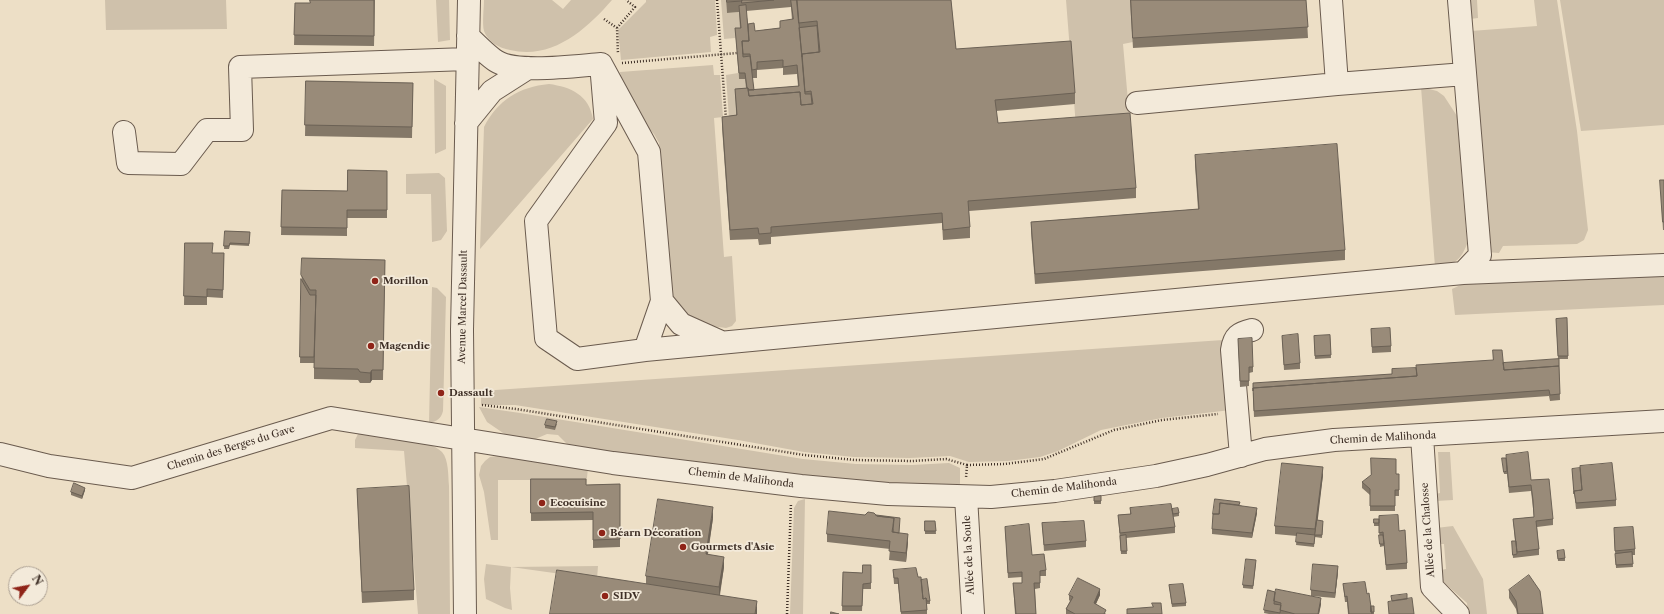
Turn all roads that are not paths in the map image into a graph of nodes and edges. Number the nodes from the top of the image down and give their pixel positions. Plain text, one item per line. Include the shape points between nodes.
1 (469, 0) edge
2 (1331, 0) edge
3 (1459, 0) edge
4 (468, 36) junction
5 (467, 59) junction
6 (610, 64) junction
7 (528, 68) junction
8 (1465, 74) junction
9 (1338, 84) junction
10 (1137, 103) dead end
11 (466, 123) junction
12 (124, 132) dead end
13 (1664, 265) edge
14 (1463, 273) junction
15 (662, 301) junction
16 (1252, 330) dead end
17 (722, 343) junction
18 (645, 350) junction
19 (1664, 421) edge
20 (1422, 436) junction
21 (462, 440) junction
22 (0, 454) edge
23 (1242, 456) junction
24 (966, 497) junction
25 (465, 614) edge
26 (973, 614) edge
27 (1458, 614) edge

1 - 4 street, Avenue Marcel Dassault
2 - 9 street
3 - 8 street
4 - 5 street, Avenue Marcel Dassault
4 - 7 street via 496,61 512,67
5 - 11 street, Avenue Marcel Dassault
5 - 12 street via 240,67 242,130 207,130 181,164 128,163
6 - 7 street
6 - 15 street via 649,152
6 - 18 street via 606,123 536,221 546,338 577,358
7 - 11 street via 492,91
8 - 9 street
8 - 14 street via 1480,255
9 - 10 street
11 - 21 street, Avenue Marcel Dassault
13 - 14 street
14 - 17 street
15 - 17 street via 681,324
15 - 18 street
16 - 23 street via 1240,333 1233,341 1233,369
17 - 18 street
19 - 20 street, Chemin de Malihonda
20 - 23 street, Chemin de Malihonda via 1334,440
20 - 27 street, Allée de la Chalosse via 1432,587
21 - 22 street, Chemin des Berges du Gave via 331,418 132,478 49,466
21 - 24 street, Chemin de Malihonda via 613,463 792,484 888,494
21 - 25 street, Avenue Marcel Dassault
23 - 24 street, Chemin de Malihonda via 1156,476 1055,491
24 - 26 street, Allée de la Soule

